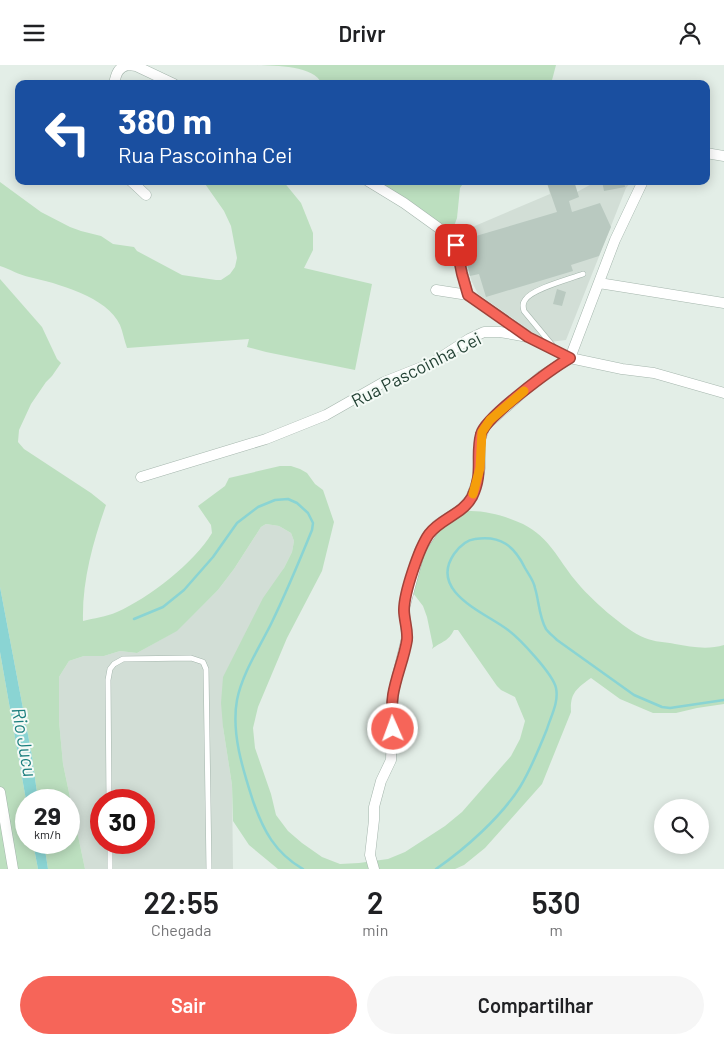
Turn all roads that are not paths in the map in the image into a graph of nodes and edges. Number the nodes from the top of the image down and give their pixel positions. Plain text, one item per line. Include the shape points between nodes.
1 (129, 65) edge
2 (115, 80) edge
3 (166, 80) edge
4 (710, 153) edge
5 (724, 155) edge
6 (135, 185) edge
7 (375, 185) edge
8 (641, 185) edge
9 (146, 195) dead end
10 (583, 275) dead end
11 (598, 283) junction
12 (436, 290) dead end
13 (468, 295) junction
14 (724, 303) edge
15 (528, 337) junction
16 (556, 350) junction
17 (570, 358) junction
18 (724, 393) edge
19 (141, 477) dead end
20 (109, 789) edge
21 (0, 792) edge
22 (110, 854) edge
23 (13, 869) edge
24 (110, 869) edge
25 (209, 869) edge
26 (374, 869) edge

1 - 2 street via 118,70
1 - 3 street
4 - 5 street
6 - 9 street
7 - 13 street via 454,239
8 - 11 street
10 - 16 lane via 536,291 525,299 524,311
11 - 14 street
11 - 17 street
12 - 13 street
13 - 15 street
15 - 16 street, Rua Pascoinha Cei
15 - 19 street, Rua Pascoinha Cei via 500,331 484,332 432,363 384,382 326,415 266,439
16 - 17 street, Rua Pascoinha Cei
17 - 18 street, Rua Pascoinha Cei via 654,373
17 - 26 street via 540,377 485,426 480,440 480,468 471,498 437,525 420,550 404,609 407,637 393,695 391,760 374,807 370,855
20 - 25 lane via 110,669 117,661 130,658 191,657 203,662 206,669
21 - 23 street
22 - 24 lane

